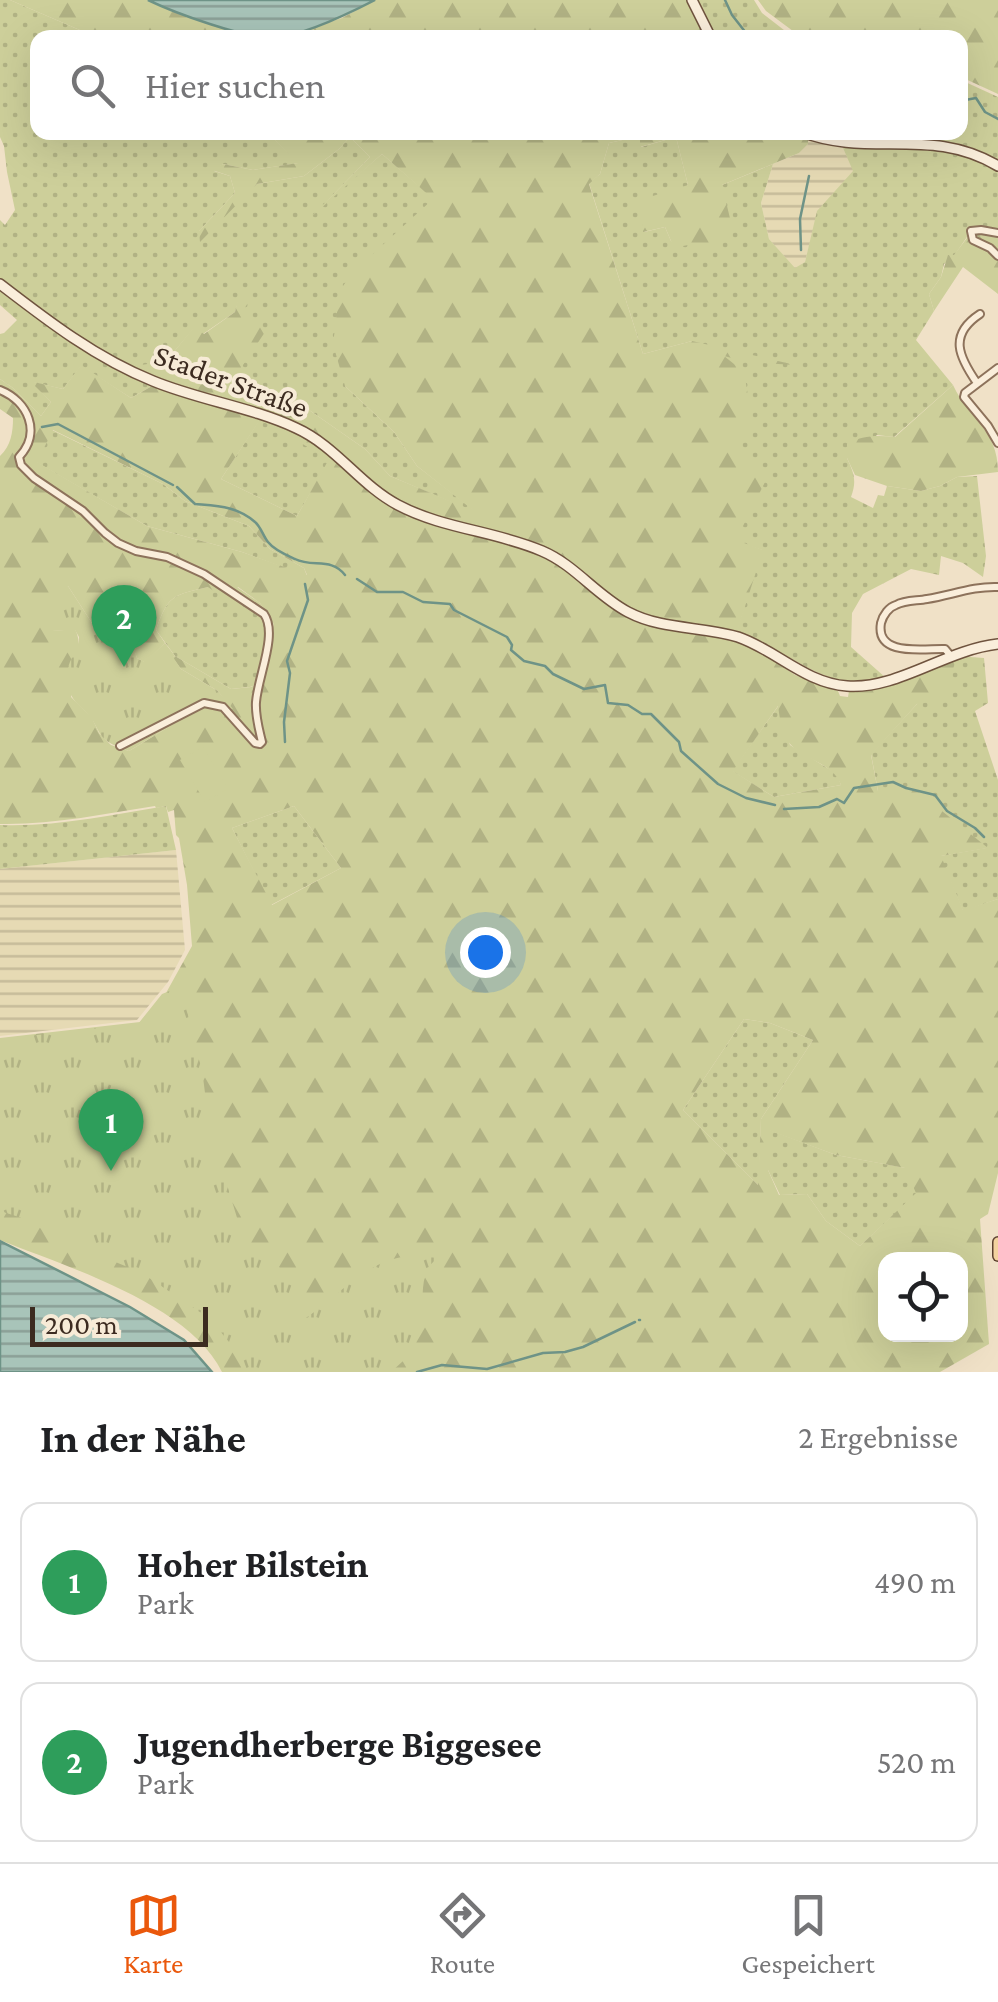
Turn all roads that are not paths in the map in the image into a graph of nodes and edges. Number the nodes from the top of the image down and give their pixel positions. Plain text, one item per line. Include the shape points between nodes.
1 (692, 0) edge
2 (706, 30) edge
3 (830, 140) edge
4 (998, 166) edge
5 (998, 234) edge
6 (998, 256) edge
7 (0, 284) edge
8 (980, 314) dead end
9 (998, 368) edge
10 (977, 383) junction
11 (0, 390) edge
12 (998, 443) edge
13 (998, 587) edge
14 (998, 644) edge
15 (950, 655) junction
16 (120, 746) dead end
17 (998, 1242) edge
18 (998, 1256) edge

1 - 2 street
3 - 4 street via 948,146
5 - 6 street via 971,232
7 - 15 street, Stader Straße via 113,362 294,427 400,506 544,552 637,616 735,636 818,680 845,686 890,681
8 - 10 street via 959,340
9 - 10 street
10 - 12 street via 964,397
11 - 16 street via 17,398 28,415 30,442 19,456 34,478 118,543 204,574 269,620 256,706 262,744 224,707 204,702
13 - 15 street via 901,603 885,613 881,624 890,644 902,650 945,648
14 - 15 street, Stader Straße
17 - 18 main road

